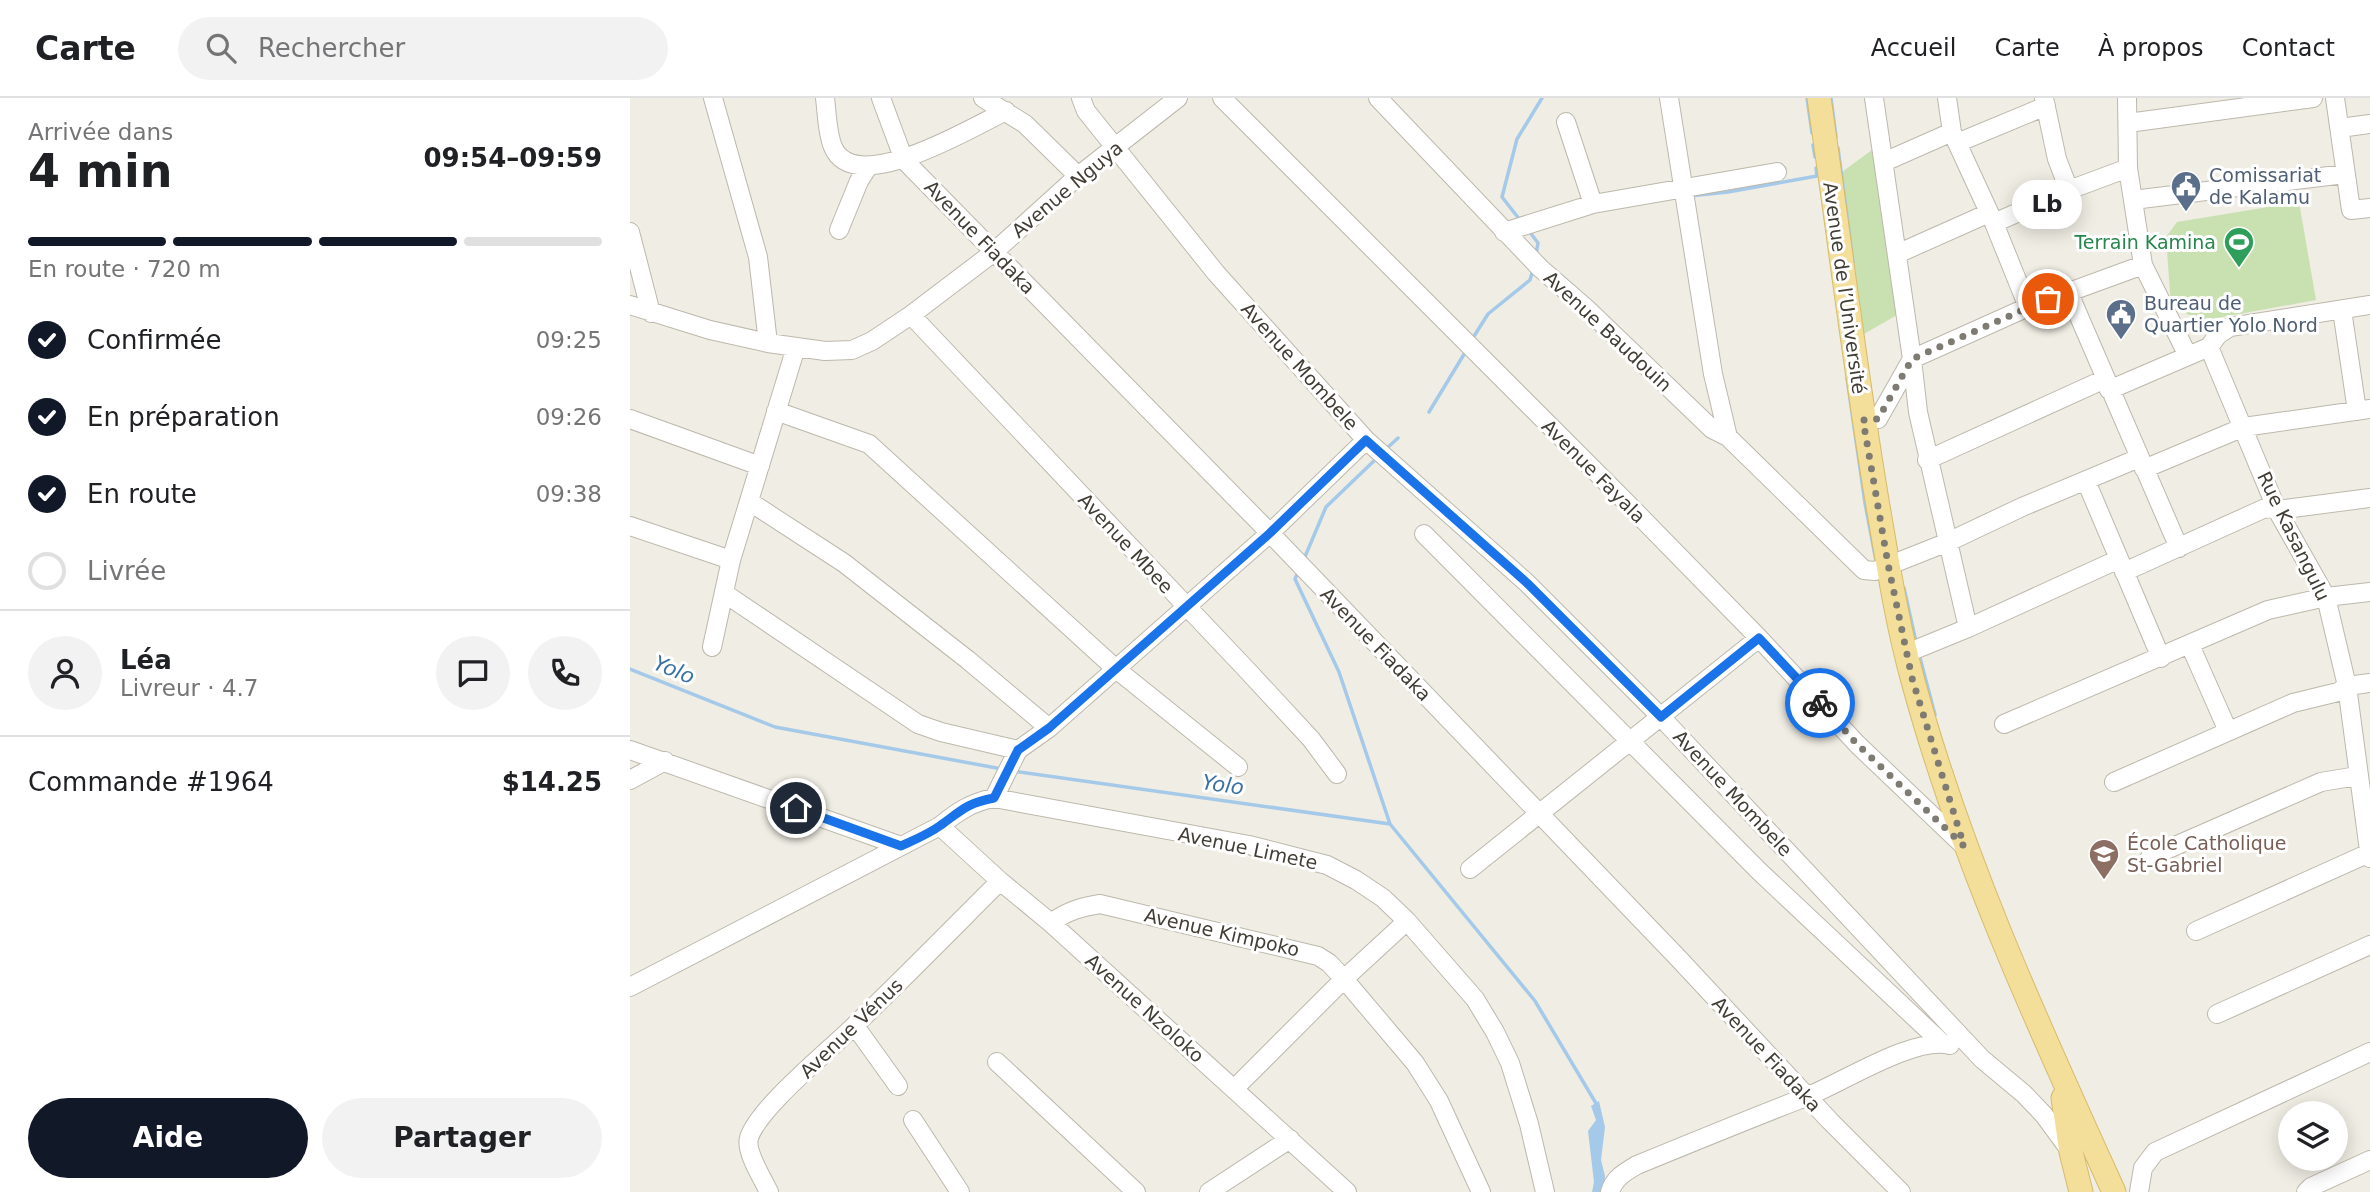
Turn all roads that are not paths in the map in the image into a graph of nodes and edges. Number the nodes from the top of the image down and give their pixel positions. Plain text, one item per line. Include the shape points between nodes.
1 (713, 98) edge
2 (825, 98) edge
3 (881, 98) edge
4 (982, 98) edge
5 (1081, 98) edge
6 (1178, 98) edge
7 (1222, 98) edge
8 (1378, 98) edge
9 (1668, 98) edge
10 (1819, 98) edge
11 (1879, 98) edge
12 (1947, 98) edge
13 (2127, 98) edge
14 (2313, 98) edge
15 (2335, 98) edge
16 (2045, 102) edge
17 (1006, 111) junction
18 (1566, 122) dead end
19 (2128, 123) junction
20 (2370, 124) edge
21 (2340, 128) junction
22 (1954, 138) junction
23 (1116, 146) junction
24 (904, 160) junction
25 (1884, 162) junction
26 (868, 167) junction
27 (2129, 168) junction
28 (1777, 172) dead end
29 (2345, 174) junction
30 (1078, 176) junction
31 (1683, 190) junction
32 (2069, 190) junction
33 (2133, 201) junction
34 (1593, 204) junction
35 (2370, 208) edge
36 (1991, 218) junction
37 (1518, 228) junction
38 (839, 230) dead end
39 (630, 232) edge
40 (994, 252) junction
41 (1897, 254) junction
42 (2143, 265) junction
43 (2068, 291) junction
44 (630, 305) edge
45 (2370, 305) edge
46 (2028, 307) junction
47 (2342, 310) junction
48 (651, 313) junction
49 (911, 316) junction
50 (768, 343) junction
51 (796, 347) junction
52 (2209, 347) junction
53 (2188, 356) junction
54 (1912, 359) junction
55 (2107, 384) junction
56 (2363, 410) edge
57 (776, 411) junction
58 (630, 419) edge
59 (1863, 420) junction
60 (2244, 427) junction
61 (1728, 438) junction
62 (1378, 451) junction
63 (1927, 460) junction
64 (2142, 464) junction
65 (760, 466) junction
66 (2086, 481) junction
67 (2370, 498) edge
68 (750, 502) junction
69 (2277, 510) junction
70 (630, 526) edge
71 (1270, 533) junction
72 (1424, 534) dead end
73 (1948, 542) junction
74 (2179, 548) junction
75 (732, 560) junction
76 (1888, 564) junction
77 (2122, 565) junction
78 (2370, 592) edge
79 (724, 593) junction
80 (2326, 597) junction
81 (1186, 608) junction
82 (1968, 628) junction
83 (1759, 638) junction
84 (2190, 645) junction
85 (712, 647) dead end
86 (1907, 653) junction
87 (2161, 657) junction
88 (1116, 669) junction
89 (2370, 683) edge
90 (2347, 686) junction
91 (1661, 717) junction
92 (2004, 724) dead end
93 (1049, 728) junction
94 (2228, 731) junction
95 (1630, 743) junction
96 (630, 750) edge
97 (1015, 756) junction
98 (665, 761) junction
99 (1238, 767) dead end
100 (2362, 772) edge
101 (1337, 774) dead end
102 (630, 780) edge
103 (2114, 782) dead end
104 (994, 798) junction
105 (1540, 814) junction
106 (940, 826) junction
107 (901, 846) junction
108 (1964, 846) junction
109 (2370, 856) edge
110 (2150, 857) dead end
111 (1470, 869) dead end
112 (1000, 881) junction
113 (1407, 921) junction
114 (1051, 923) junction
115 (2196, 931) dead end
116 (2370, 945) edge
117 (1344, 979) junction
118 (630, 987) edge
119 (2217, 1014) dead end
120 (855, 1026) junction
121 (1942, 1043) junction
122 (2370, 1052) edge
123 (1982, 1059) junction
124 (998, 1062) dead end
125 (2060, 1077) junction
126 (898, 1086) dead end
127 (1234, 1089) junction
128 (1807, 1097) junction
129 (913, 1121) dead end
130 (1290, 1139) junction
131 (2071, 1152) junction
132 (2370, 1160) edge
133 (1895, 1185) edge
134 (769, 1192) edge
135 (960, 1192) edge
136 (1136, 1192) edge
137 (1209, 1192) edge
138 (1347, 1192) edge
139 (1481, 1192) edge
140 (1545, 1192) edge
141 (1610, 1192) edge
142 (2081, 1192) edge
143 (2114, 1192) edge
144 (2139, 1192) edge
145 (2306, 1192) edge

1 - 50 street via 758,257
2 - 26 street via 833,147 853,164
3 - 24 street, Avenue Fiadaka
4 - 17 street
5 - 23 street, Avenue Mombele
6 - 23 street, Avenue Nguya
7 - 83 street, Avenue Fayala
8 - 37 street, Avenue Baudouin
9 - 31 street
10 - 59 main road, Avenue de l’Université
11 - 25 street
12 - 22 street
13 - 19 street
14 - 19 street
15 - 21 street
16 - 22 street
16 - 32 street
17 - 24 street
17 - 30 street
18 - 34 street
19 - 27 street
20 - 21 street
21 - 29 street
22 - 25 street
22 - 36 street
23 - 30 street, Avenue Nguya
23 - 62 street, Avenue Mombele via 1216,273
24 - 26 street
24 - 40 street, Avenue Fiadaka
25 - 41 street
26 - 38 street
27 - 32 street
27 - 33 street
28 - 31 street
29 - 33 street
29 - 35 street via 2351,210
30 - 40 street, Avenue Nguya
31 - 34 street
31 - 61 street
32 - 36 street
33 - 42 street
34 - 37 street
36 - 41 street
36 - 46 street
37 - 61 street, Avenue Baudouin via 1534,262 1712,429
39 - 48 street
40 - 49 street, Avenue Nguya
40 - 71 street, Avenue Fiadaka
41 - 54 street
42 - 43 street
42 - 53 street
43 - 46 street
43 - 55 street
44 - 48 street, Avenue Nguya
45 - 47 street
46 - 54 street
47 - 52 street via 2230,327
47 - 56 street
48 - 50 street, Avenue Nguya
49 - 51 street, Avenue Nguya via 852,350
49 - 81 street, Avenue Mbee
50 - 51 street, Avenue Nguya
51 - 57 street
52 - 53 street
52 - 60 street, Rue Kasangulu
53 - 55 street
54 - 59 street via 1878,419
54 - 63 street
55 - 63 street
55 - 64 street
56 - 60 street
57 - 65 street
57 - 88 street via 869,444
58 - 65 street
59 - 76 main road, Avenue de l’Université
60 - 64 street
60 - 69 street, Rue Kasangulu
61 - 76 street, Avenue Baudouin via 1864,570 1875,571
62 - 71 street
62 - 91 street, Avenue Mombele via 1527,583
63 - 73 street
64 - 66 street
64 - 74 street
65 - 68 street
66 - 73 street
66 - 77 street
67 - 69 street
68 - 75 street
68 - 93 street via 844,563
69 - 74 street via 2263,509
69 - 80 street, Rue Kasangulu
70 - 75 street
71 - 81 street
71 - 105 street, Avenue Fiadaka
72 - 95 street
73 - 76 street
73 - 82 street
74 - 77 street
75 - 79 street
76 - 86 main road, Avenue de l’Université
77 - 82 street
77 - 87 street
78 - 80 street
79 - 85 street
79 - 97 street via 918,724
80 - 84 street via 2268,610
80 - 90 street, Rue Kasangulu
81 - 88 street
81 - 101 street, Avenue Mbee via 1311,739
82 - 86 street
83 - 91 street
83 - 108 street, Avenue Fayala via 1857,744
84 - 87 street
84 - 94 street
86 - 108 main road, Avenue de l’Université
87 - 92 street
88 - 93 street
88 - 99 street
89 - 90 street
90 - 94 street
90 - 100 street, Rue Kasangulu
91 - 95 street
91 - 123 street, Avenue Mombele
93 - 97 street
94 - 103 street
95 - 105 street
95 - 121 street
96 - 98 street
97 - 104 street
98 - 102 street
98 - 107 street
100 - 109 street, Rue Kasangulu
100 - 110 street via 2321,782
104 - 106 street, Avenue Limete via 957,811
104 - 113 street, Avenue Limete via 1249,845 1327,865 1383,898
105 - 111 street
105 - 128 street, Avenue Fiadaka
106 - 107 street, Avenue Limete
106 - 112 street, Avenue Nzoloko
107 - 118 street, Avenue Limete
108 - 125 main road, Avenue de l’Université
109 - 115 street
112 - 114 street, Avenue Nzoloko
112 - 120 street, Avenue Vénus
113 - 117 street
113 - 140 street, Avenue Limete via 1475,999 1495,1032 1510,1063
114 - 117 street, Avenue Kimpoko via 1081,906 1100,904 1306,951 1329,963
114 - 127 street, Avenue Nzoloko
116 - 119 street
117 - 127 street
117 - 139 street, Avenue Kimpoko via 1415,1063 1439,1101
120 - 126 street
120 - 134 street, Avenue Vénus via 754,1126 748,1141
121 - 123 street
121 - 128 street via 1899,1054
122 - 144 street via 2155,1152 2143,1168
123 - 131 street, Avenue Mombele via 2024,1094
124 - 136 street
125 - 131 main road, Avenue de l’Université
125 - 143 main road, Avenue de l’Université
127 - 130 street, Avenue Nzoloko
128 - 133 street, Avenue Fiadaka
128 - 141 street via 1637,1164 1612,1183
129 - 135 street
130 - 137 street
130 - 138 street, Avenue Nzoloko
131 - 142 main road, Avenue de l’Université
132 - 145 street

